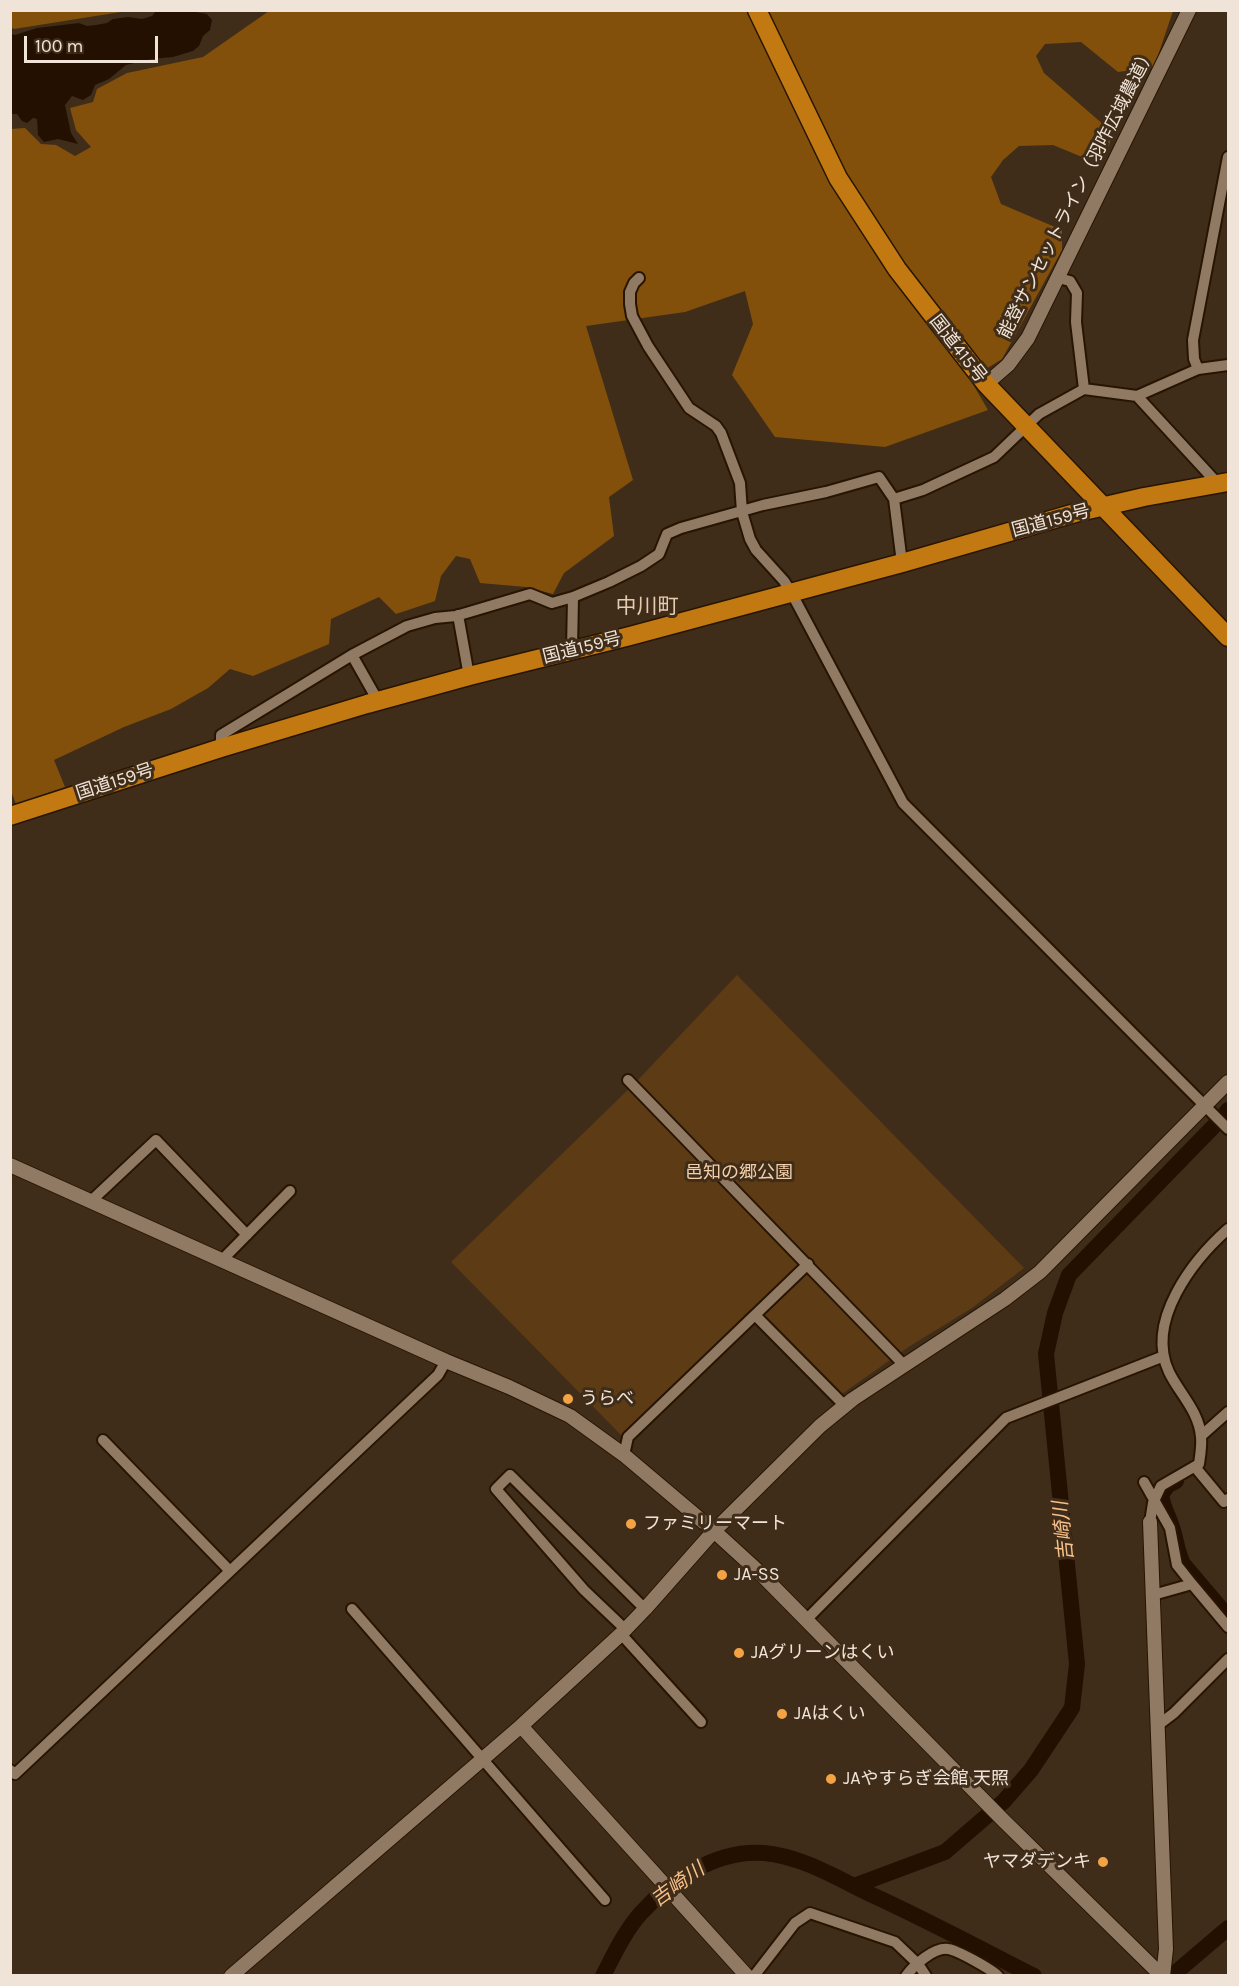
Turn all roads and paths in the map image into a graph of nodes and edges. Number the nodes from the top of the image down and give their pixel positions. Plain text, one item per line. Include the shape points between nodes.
1 (757, 10) edge
2 (1189, 10) edge
3 (1228, 157) edge
4 (639, 278) dead end
5 (1058, 278) junction
6 (1228, 365) edge
7 (1198, 369) junction
8 (986, 384) junction
9 (1084, 389) junction
10 (1137, 396) junction
11 (1027, 426) junction
12 (1223, 483) edge
13 (894, 499) junction
14 (1104, 507) junction
15 (742, 512) junction
16 (902, 563) junction
17 (791, 592) junction
18 (573, 597) junction
19 (458, 615) junction
20 (1228, 637) edge
21 (572, 650) junction
22 (352, 655) junction
23 (469, 676) junction
24 (378, 701) junction
25 (221, 748) junction
26 (10, 816) edge
27 (628, 1080) dead end
28 (1228, 1082) edge
29 (1205, 1105) junction
30 (1228, 1129) edge
31 (10, 1165) edge
32 (290, 1191) dead end
33 (91, 1201) junction
34 (1228, 1228) edge
35 (247, 1235) junction
36 (222, 1260) junction
37 (808, 1263) junction
38 (755, 1316) junction
39 (1164, 1356) junction
40 (446, 1361) junction
41 (904, 1365) junction
42 (845, 1406) junction
43 (1228, 1412) edge
44 (1201, 1436) junction
45 (103, 1440) dead end
46 (624, 1455) junction
47 (1195, 1467) junction
48 (1144, 1482) dead end
49 (1228, 1499) edge
50 (1155, 1501) junction
51 (1150, 1522) joint
52 (714, 1531) junction
53 (230, 1571) junction
54 (1192, 1584) junction
55 (1153, 1595) junction
56 (352, 1609) dead end
57 (645, 1609) junction
58 (806, 1620) junction
59 (1228, 1627) edge
60 (623, 1631) junction
61 (1228, 1659) edge
62 (701, 1722) dead end
63 (521, 1726) junction
64 (1157, 1726) junction
65 (482, 1758) junction
66 (10, 1770) edge
67 (605, 1900) dead end
68 (918, 1964) junction
69 (231, 1976) edge
70 (747, 1976) edge
71 (754, 1976) edge
72 (906, 1976) edge
73 (926, 1976) edge
74 (998, 1976) edge
75 (1163, 1976) edge

1 - 8 highway, 国道415号 via 838,178 897,269
2 - 5 street, 能登サンセットライン（羽咋広域農道）
3 - 7 street via 1193,340
4 - 15 street via 630,292 633,316 689,408 721,433 742,487
5 - 8 street, 能登サンセットライン（羽咋広域農道） via 1028,338 1008,365
5 - 9 street via 1070,280 1077,292 1076,322
6 - 7 street
7 - 10 street
8 - 11 highway, 国道415号
9 - 10 street
9 - 11 street via 1039,414
10 - 12 street
11 - 13 street via 990,460
11 - 14 highway, 国道415号
12 - 14 highway, 国道159号
13 - 15 street via 879,477
13 - 16 street
14 - 16 highway, 国道159号
14 - 20 highway, 国道415号
15 - 17 street via 756,550
15 - 18 street via 667,534 659,554
16 - 17 highway, 国道159号
17 - 21 highway, 国道159号
17 - 29 street via 903,803
18 - 19 street via 552,603 530,594
18 - 21 street
19 - 22 street via 407,626
19 - 23 street
21 - 23 highway, 国道159号
22 - 24 street
22 - 25 street via 221,735
23 - 24 highway, 国道159号
24 - 25 highway, 国道159号
25 - 26 highway, 国道159号
27 - 37 street
28 - 29 street
29 - 30 street
29 - 41 street via 1040,1272
31 - 33 street
32 - 35 street
33 - 35 street via 156,1140
33 - 36 street
34 - 39 street via 1189,1272 1169,1305 1164,1320
35 - 36 street
36 - 40 street
37 - 38 street
37 - 41 street
38 - 42 street
38 - 46 street via 628,1437
39 - 44 street via 1168,1371 1192,1408
39 - 58 street via 1006,1418
40 - 46 street via 570,1416
40 - 53 street via 438,1375
41 - 42 street
42 - 52 street
43 - 44 street
44 - 47 street via 1199,1464
45 - 53 street
46 - 52 street
47 - 49 street via 1224,1502
47 - 50 street via 1161,1486
48 - 50 street
50 - 51 street
50 - 54 street via 1170,1528 1177,1565
51 - 55 street
52 - 57 street
52 - 58 street
53 - 66 street via 15,1774
54 - 55 street
54 - 59 street
55 - 64 street
56 - 65 street
57 - 60 street
57 - 60 street via 510,1475 496,1489
58 - 75 street via 985,1803
60 - 62 street
60 - 63 street
61 - 64 street
63 - 65 street
63 - 70 street
64 - 75 street via 1166,1949
65 - 67 street
65 - 69 street
68 - 71 street via 896,1942 810,1913 795,1923
68 - 72 street
68 - 73 street
68 - 74 street via 935,1952 948,1949

